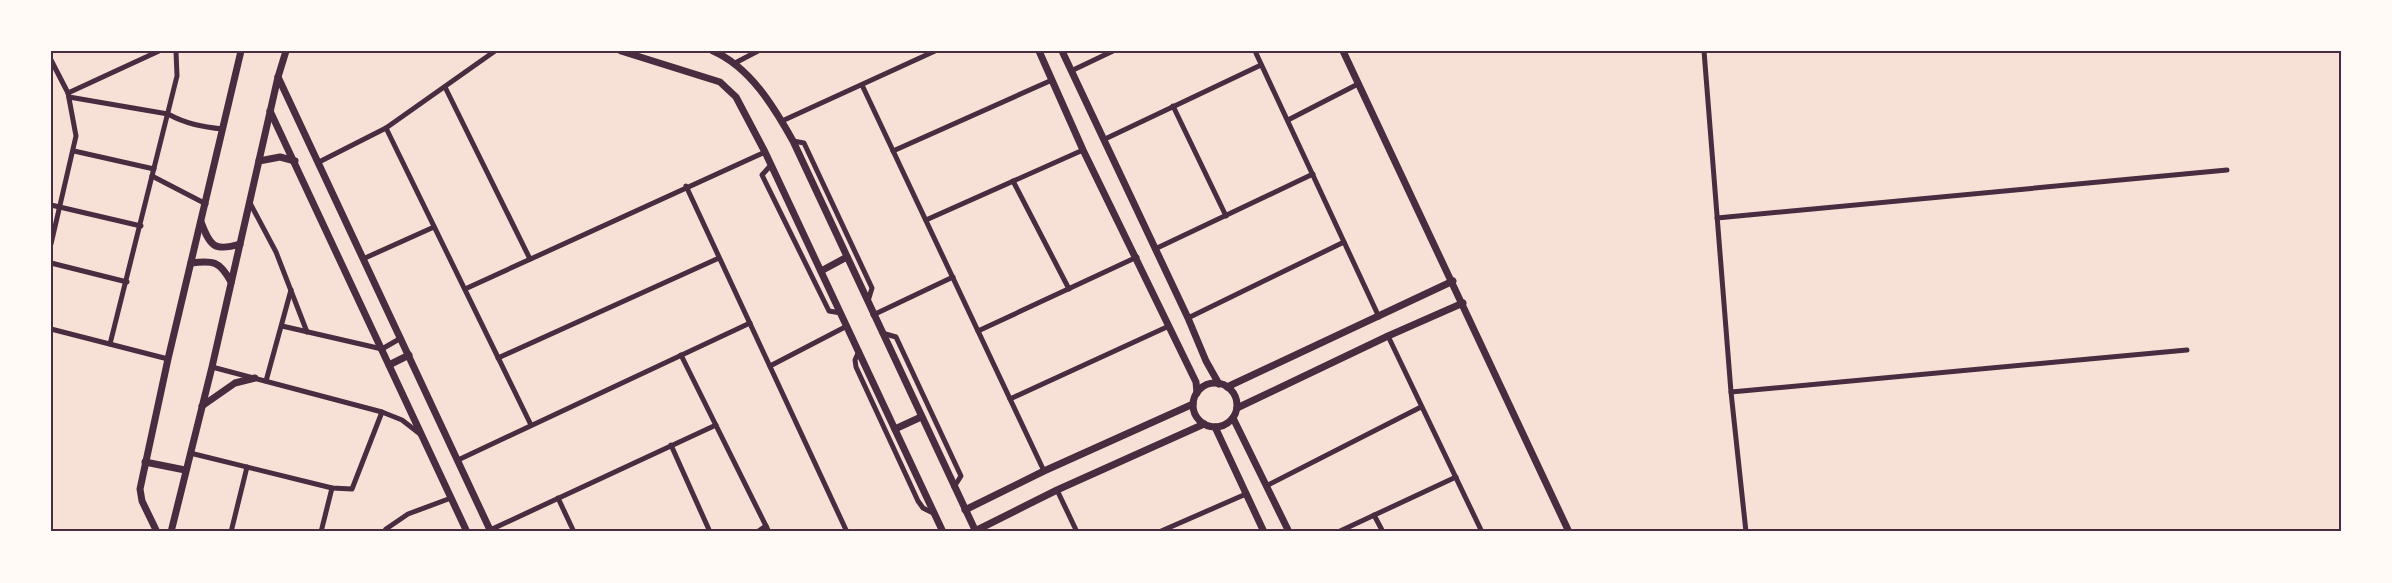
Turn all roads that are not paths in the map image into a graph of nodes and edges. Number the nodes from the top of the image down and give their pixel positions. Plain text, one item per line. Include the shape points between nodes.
1 (159, 51) edge
2 (176, 51) edge
3 (241, 51) edge
4 (286, 51) edge
5 (495, 51) edge
6 (621, 51) edge
7 (713, 51) edge
8 (758, 51) edge
9 (935, 51) edge
10 (1039, 51) edge
11 (1062, 51) edge
12 (1113, 51) edge
13 (1255, 51) edge
14 (1343, 51) edge
15 (1704, 51) edge
16 (51, 60) edge
17 (735, 63) junction
18 (1261, 65) junction
19 (1071, 71) junction
20 (278, 77) junction
21 (1052, 80) junction
22 (1358, 84) junction
23 (862, 85) junction
24 (445, 87) junction
25 (68, 95) junction
26 (1173, 106) junction
27 (270, 111) junction
28 (168, 114) junction
29 (1288, 120) junction
30 (782, 121) junction
31 (386, 128) junction
32 (223, 129) junction
33 (1105, 139) junction
34 (793, 141) junction
35 (1083, 150) junction
36 (74, 151) junction
37 (893, 151) junction
38 (765, 152) junction
39 (259, 161) junction
40 (295, 161) junction
41 (319, 162) junction
42 (771, 165) junction
43 (2227, 170) dead end
44 (153, 172) junction
45 (1313, 174) junction
46 (1012, 181) junction
47 (686, 186) junction
48 (250, 203) junction
49 (206, 204) junction
50 (51, 205) edge
51 (61, 206) junction
52 (1226, 216) junction
53 (1717, 218) junction
54 (926, 220) junction
55 (201, 222) junction
56 (141, 226) junction
57 (434, 227) junction
58 (1344, 242) junction
59 (51, 244) edge
60 (240, 244) junction
61 (1155, 249) junction
62 (847, 257) junction
63 (1137, 257) junction
64 (364, 258) junction
65 (719, 258) junction
66 (530, 259) junction
67 (51, 263) edge
68 (190, 263) junction
69 (821, 271) junction
70 (953, 277) junction
71 (1453, 281) junction
72 (127, 282) junction
73 (231, 282) junction
74 (291, 289) junction
75 (465, 289) junction
76 (1069, 289) junction
77 (867, 302) junction
78 (1463, 303) junction
79 (841, 313) junction
80 (873, 315) junction
81 (1379, 317) junction
82 (1188, 318) junction
83 (750, 323) junction
84 (282, 326) junction
85 (1169, 326) junction
86 (847, 327) junction
87 (51, 329) edge
88 (978, 331) junction
89 (307, 332) junction
90 (881, 332) junction
91 (1388, 336) junction
92 (401, 338) junction
93 (110, 344) junction
94 (382, 349) junction
95 (2187, 350) dead end
96 (859, 351) junction
97 (409, 355) junction
98 (681, 355) junction
99 (498, 358) junction
100 (168, 359) junction
101 (389, 365) junction
102 (770, 366) junction
103 (212, 367) junction
104 (255, 378) junction
105 (266, 381) junction
106 (1219, 384) junction
107 (1227, 387) junction
108 (1731, 392) junction
109 (1197, 393) junction
110 (1010, 399) junction
111 (1193, 404) junction
112 (202, 406) junction
113 (1421, 407) junction
114 (1237, 408) junction
115 (382, 412) junction
116 (921, 417) junction
117 (1233, 418) junction
118 (716, 424) junction
119 (1204, 424) junction
120 (531, 425) junction
121 (1215, 427) junction
122 (895, 429) junction
123 (420, 434) junction
124 (671, 445) junction
125 (190, 453) junction
126 (458, 460) junction
127 (145, 462) junction
128 (247, 467) junction
129 (185, 470) junction
130 (1044, 471) junction
131 (1456, 477) junction
132 (1266, 486) junction
133 (954, 487) junction
134 (332, 488) junction
135 (1057, 490) junction
136 (1246, 494) junction
137 (451, 498) junction
138 (558, 498) junction
139 (965, 510) junction
140 (935, 514) junction
141 (1374, 515) junction
142 (766, 526) junction
143 (491, 531) edge
144 (975, 531) edge
145 (157, 532) edge
146 (171, 532) edge
147 (231, 532) edge
148 (321, 532) edge
149 (384, 532) edge
150 (466, 532) edge
151 (574, 532) edge
152 (710, 532) edge
153 (757, 532) edge
154 (770, 532) edge
155 (847, 532) edge
156 (944, 532) edge
157 (1077, 532) edge
158 (1160, 532) edge
159 (1264, 532) edge
160 (1288, 532) edge
161 (1338, 532) edge
162 (1383, 532) edge
163 (1482, 532) edge
164 (1569, 532) edge
165 (1746, 532) edge

1 - 25 street
2 - 28 street via 177,76
3 - 32 street
4 - 20 street
5 - 24 street
6 - 38 street via 720,82 736,97
7 - 17 street
8 - 17 street
9 - 23 street
10 - 21 street
11 - 19 street
12 - 19 street
13 - 18 street
14 - 22 street
15 - 53 street
16 - 25 street
17 - 30 street
18 - 26 street
18 - 29 street
19 - 33 street
20 - 27 street
20 - 41 street
21 - 35 street
21 - 37 street
22 - 29 street
22 - 71 street
23 - 30 street
23 - 37 street
24 - 31 street
24 - 66 street
25 - 28 street
25 - 36 street via 76,136
26 - 33 street
26 - 52 street
27 - 39 street
27 - 40 street
28 - 32 street via 182,122
28 - 44 street
29 - 45 street
30 - 34 street
31 - 41 street
31 - 57 street
32 - 49 street
33 - 61 street
34 - 62 street
34 - 77 street via 804,143 872,288
35 - 46 street
35 - 63 street
36 - 44 street
36 - 51 street
37 - 54 street
38 - 42 street
38 - 47 street
39 - 40 street via 280,157
39 - 48 street
40 - 94 street
41 - 64 street
42 - 69 street
42 - 79 street via 762,175 829,311
43 - 53 street
44 - 49 street
44 - 56 street
45 - 52 street
45 - 58 street
46 - 54 street
46 - 76 street
47 - 65 street
47 - 66 street
48 - 60 street
48 - 74 street
49 - 55 street
50 - 51 street
51 - 56 street
51 - 59 street
52 - 61 street
53 - 108 street
54 - 70 street
55 - 60 street via 213,246 222,249
55 - 68 street
56 - 72 street
57 - 64 street
57 - 75 street
58 - 81 street
58 - 82 street
60 - 73 street
61 - 82 street
62 - 69 street
62 - 77 street
63 - 76 street
63 - 85 street
64 - 92 street
65 - 83 street
65 - 99 street
66 - 75 street
67 - 72 street
68 - 73 street via 214,262 224,269
68 - 100 street
69 - 79 street
70 - 80 street
70 - 88 street
71 - 78 street
71 - 81 street
72 - 93 street
73 - 103 street
74 - 84 street
74 - 89 street
75 - 99 street
76 - 88 street
77 - 80 street
78 - 91 street
78 - 164 street
79 - 86 street
80 - 90 street
81 - 107 street
82 - 106 street
83 - 98 street
83 - 102 street
84 - 89 street
84 - 105 street
85 - 109 street via 1196,382
85 - 110 street
86 - 96 street
86 - 102 street
87 - 93 street
88 - 110 street
89 - 94 street
90 - 116 street
90 - 133 street via 896,338 962,476
91 - 113 street
91 - 114 street
92 - 94 street
92 - 97 street
93 - 100 street
94 - 101 street
95 - 108 street
96 - 122 street
96 - 140 street via 856,367 918,501 922,508
97 - 101 street
97 - 126 street
98 - 118 street
98 - 120 street
99 - 120 street
100 - 127 street
101 - 123 street
102 - 155 street
103 - 104 street
103 - 112 street
104 - 105 street
104 - 112 street via 235,383
105 - 115 street
106 - 107 street
106 - 109 street via 1207,385
107 - 114 street via 1235,396
108 - 165 street
109 - 111 street
110 - 130 street
111 - 119 street via 1196,416
111 - 130 street
112 - 125 street
113 - 131 street
113 - 132 street
114 - 117 street
115 - 123 street via 402,420
115 - 134 street via 352,489
116 - 122 street
116 - 133 street
117 - 121 street
117 - 132 street
118 - 124 street
118 - 142 street
119 - 121 street
119 - 135 street
120 - 126 street
121 - 136 street
122 - 140 street
123 - 137 street
124 - 138 street
124 - 152 street
125 - 128 street
125 - 129 street
126 - 143 street
127 - 129 street
127 - 145 street via 142,501
128 - 134 street
128 - 147 street
129 - 146 street
130 - 139 street
131 - 141 street
131 - 163 street
132 - 160 street
133 - 139 street
134 - 148 street
135 - 144 street
135 - 157 street
136 - 158 street
136 - 159 street
137 - 149 street via 408,514
137 - 150 street
138 - 143 street
138 - 151 street
139 - 144 street
140 - 156 street
141 - 161 street
141 - 162 street
142 - 153 street
142 - 154 street

